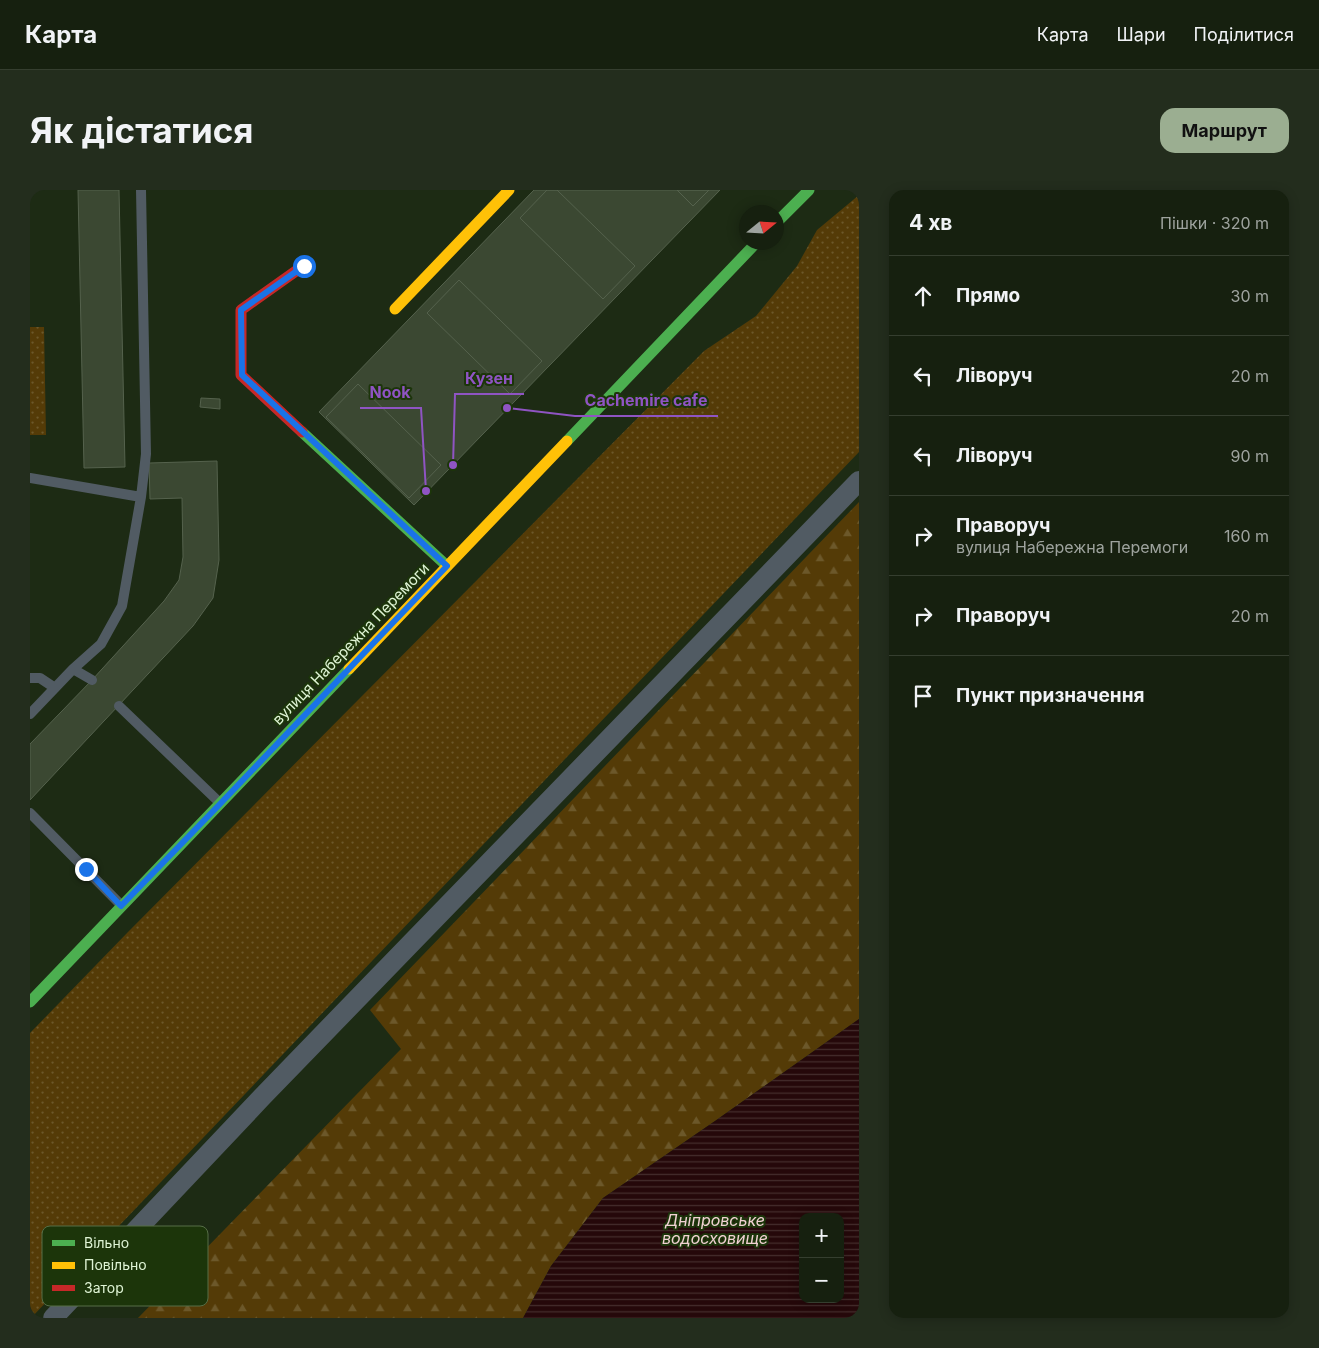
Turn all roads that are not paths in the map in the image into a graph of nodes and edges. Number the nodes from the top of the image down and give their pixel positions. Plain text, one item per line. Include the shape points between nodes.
1 (141, 190) edge
2 (509, 190) edge
3 (809, 190) edge
4 (784, 215) edge
5 (749, 250) edge
6 (304, 266) dead end
7 (395, 309) dead end
8 (30, 478) edge
9 (859, 481) edge
10 (142, 497) junction
11 (447, 566) junction
12 (73, 669) junction
13 (30, 678) edge
14 (92, 680) dead end
15 (55, 688) junction
16 (119, 706) dead end
17 (30, 714) edge
18 (220, 804) junction
19 (30, 814) edge
20 (121, 906) junction
21 (30, 1002) edge
22 (139, 1226) edge
23 (64, 1306) edge
24 (53, 1318) edge

1 - 10 lane via 146,454
2 - 7 main road
3 - 4 main road
5 - 11 main road, вулиця Набережна Перемоги
6 - 11 main road via 241,310 242,375
8 - 10 lane
9 - 22 street
10 - 12 lane via 122,606 101,644
11 - 18 main road, вулиця Набережна Перемоги
12 - 14 lane
12 - 15 lane
13 - 15 lane via 40,678
15 - 17 lane
16 - 18 lane
18 - 20 main road, вулиця Набережна Перемоги
19 - 20 lane
20 - 21 main road, вулиця Набережна Перемоги
23 - 24 street

